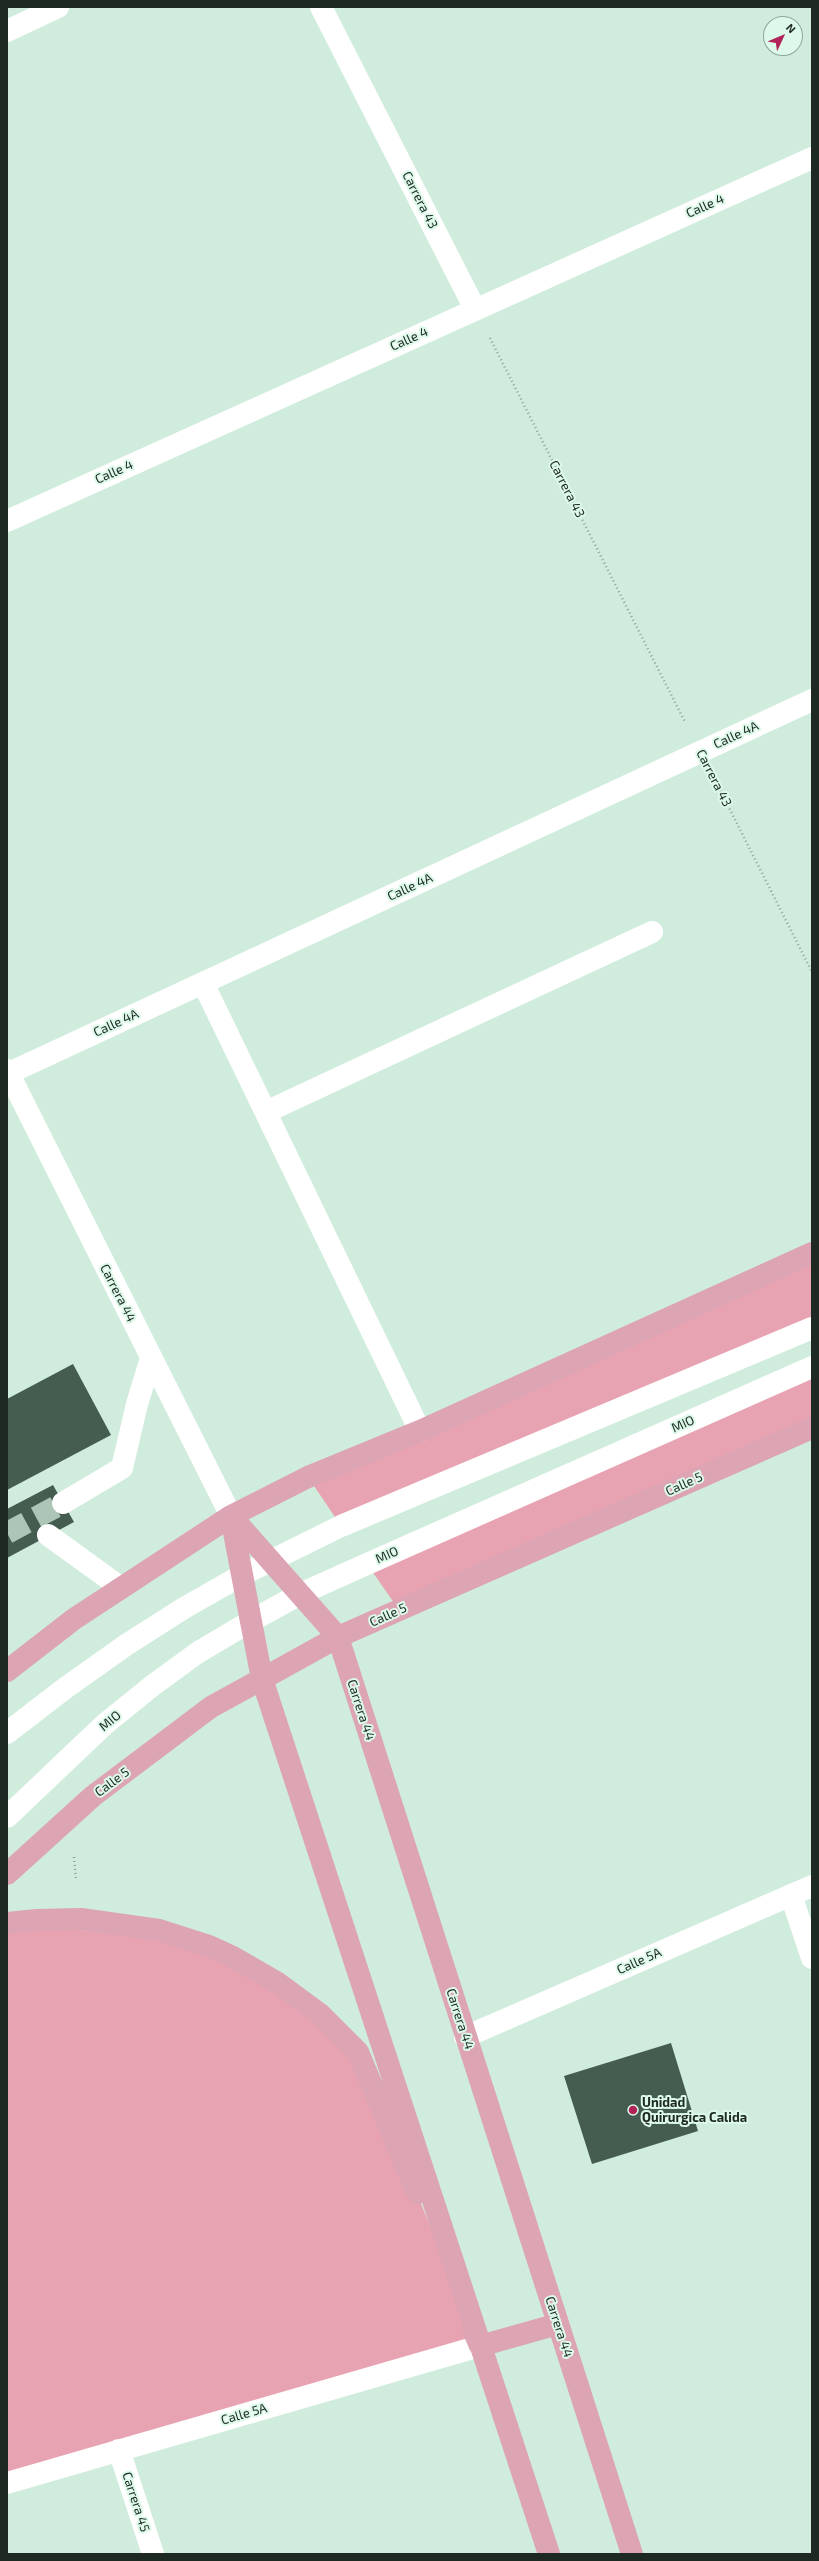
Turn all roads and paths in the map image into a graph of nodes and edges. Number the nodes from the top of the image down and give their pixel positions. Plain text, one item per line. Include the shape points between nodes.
1 (58, 7) edge
2 (321, 7) edge
3 (7, 31) edge
4 (812, 158) edge
5 (475, 309) junction
6 (7, 520) edge
7 (812, 700) edge
8 (700, 752) junction
9 (652, 932) dead end
10 (812, 972) edge
11 (203, 983) junction
12 (8, 1072) edge
13 (266, 1112) junction
14 (812, 1253) edge
15 (812, 1328) edge
16 (151, 1358) junction
17 (812, 1367) edge
18 (812, 1428) edge
19 (420, 1431) junction
20 (63, 1503) tunnel mouth
21 (231, 1516) junction
22 (48, 1535) dead end
23 (270, 1561) junction
24 (242, 1575) junction
25 (120, 1587) junction
26 (300, 1594) junction
27 (251, 1621) junction
28 (338, 1638) junction
29 (7, 1671) edge
30 (262, 1678) junction
31 (7, 1733) edge
32 (7, 1817) edge
33 (7, 1874) edge
34 (812, 1886) edge
35 (791, 1895) junction
36 (7, 1923) edge
37 (812, 1958) edge
38 (465, 2037) junction
39 (558, 2324) junction
40 (480, 2346) junction
41 (119, 2450) junction
42 (7, 2483) edge
43 (153, 2554) edge
44 (549, 2554) edge
45 (632, 2554) edge

1 - 3 street
2 - 5 street, Carrera 43
4 - 5 street, Calle 4
5 - 6 street, Calle 4
5 - 8 path, Carrera 43
7 - 8 street, Calle 4A
8 - 10 path, Carrera 43
8 - 11 street, Calle 4A
9 - 13 street
11 - 12 street, Calle 4A
11 - 13 street
12 - 16 street, Carrera 44
13 - 19 street
14 - 19 main road
15 - 23 street via 341,1526
16 - 20 street via 122,1468
16 - 21 street, Carrera 44
17 - 26 street, MIO
18 - 28 main road, Calle 5
19 - 21 main road via 315,1474
21 - 23 main road, Carrera 44
21 - 24 main road, Carrera 44
21 - 25 main road
22 - 25 street
23 - 24 street
23 - 26 main road, Carrera 44
24 - 27 main road, Carrera 44
24 - 31 street via 126,1645
25 - 29 main road
26 - 27 street, MIO
26 - 28 main road, Carrera 44
27 - 30 main road, Carrera 44
27 - 32 street, MIO via 197,1653 152,1686 105,1724
28 - 30 main road, Calle 5
28 - 38 main road, Carrera 44
30 - 33 main road, Calle 5 via 211,1707 93,1796
30 - 40 main road, Carrera 44
34 - 35 street, Calle 5A
35 - 37 street
35 - 38 street, Calle 5A
36 - 40 main road via 81,1918 159,1930 209,1946 233,1957 278,1983 320,2014 358,2052
38 - 39 main road, Carrera 44
39 - 40 main road
39 - 45 main road, Carrera 44
40 - 41 street, Calle 5A
40 - 44 main road, Carrera 44
41 - 42 street, Calle 5A
41 - 43 street, Carrera 45

